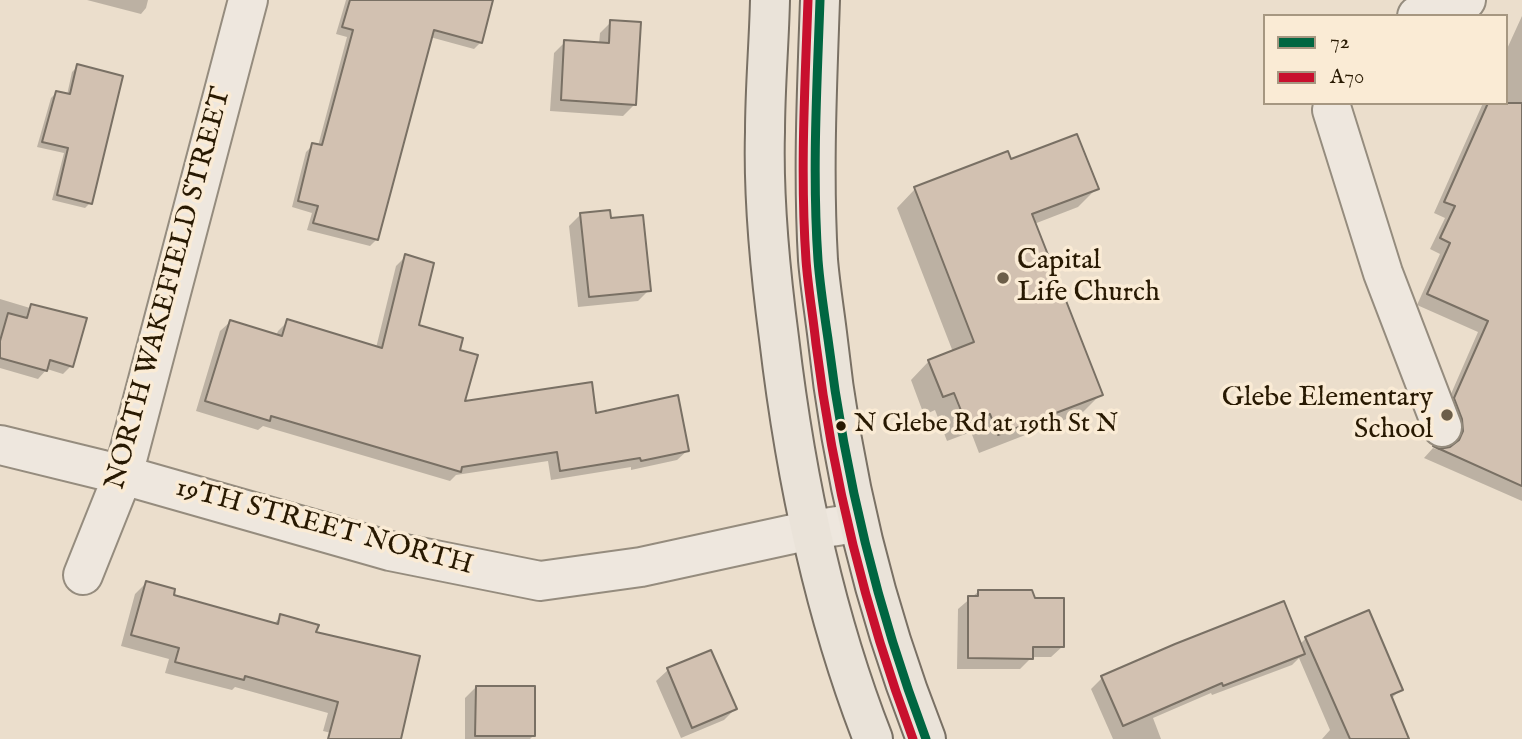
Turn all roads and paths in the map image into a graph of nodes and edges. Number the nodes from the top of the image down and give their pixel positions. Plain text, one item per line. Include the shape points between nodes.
1 (248, 0) edge
2 (771, 0) edge
3 (820, 0) edge
4 (1466, 0) edge
5 (1423, 14) edge
6 (1332, 110) dead end
7 (1442, 427) dead end
8 (0, 444) edge
9 (123, 475) junction
10 (857, 523) junction
11 (811, 530) junction
12 (83, 575) dead end
13 (873, 739) edge
14 (926, 739) edge

1 - 9 street, NORTH WAKEFIELD STREET
2 - 11 main road via 764,134 771,274 787,402
3 - 10 main road via 815,129 818,261 833,391
4 - 5 street
6 - 7 street via 1383,273
8 - 9 street, 19TH STREET NORTH
9 - 11 street, 19TH STREET NORTH via 390,551 540,580 641,567
9 - 12 street, NORTH WAKEFIELD STREET
10 - 11 street, 19TH STREET NORTH
10 - 14 main road via 886,626
11 - 13 main road

